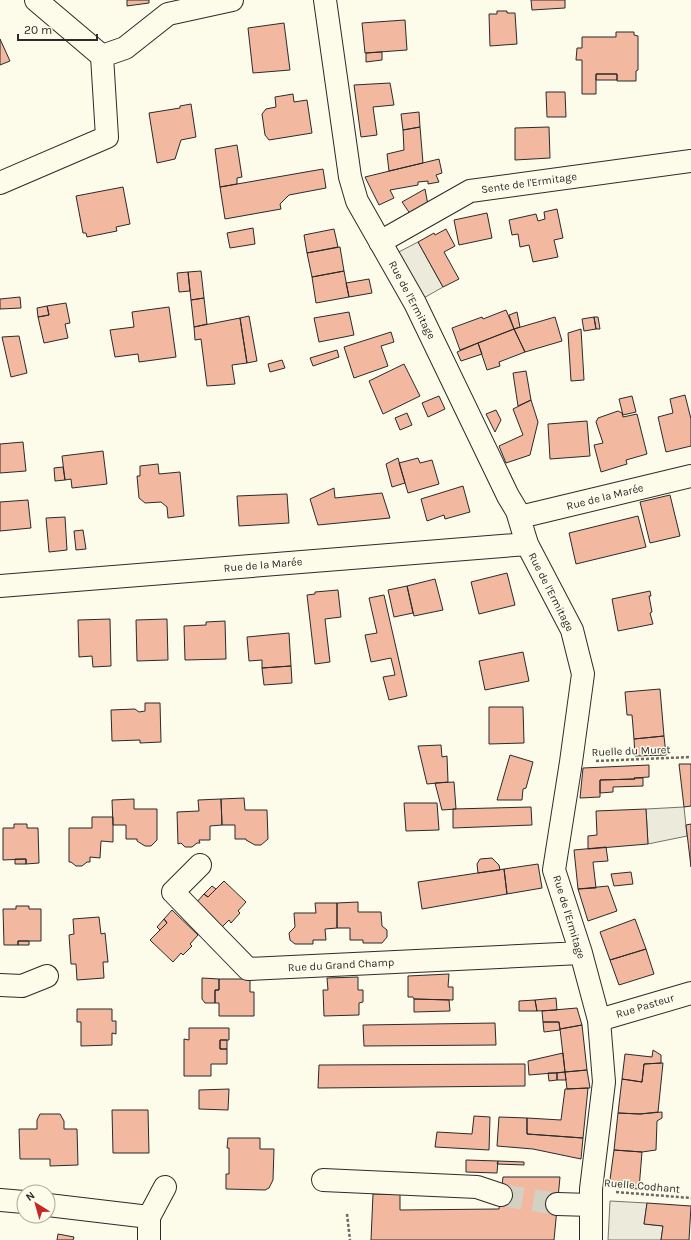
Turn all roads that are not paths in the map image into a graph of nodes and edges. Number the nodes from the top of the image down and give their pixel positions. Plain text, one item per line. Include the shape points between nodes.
1 (36, 0) edge
2 (232, 0) edge
3 (325, 0) edge
4 (102, 56) junction
5 (691, 161) edge
6 (0, 183) edge
7 (380, 242) junction
8 (691, 476) edge
9 (520, 517) junction
10 (527, 544) junction
11 (0, 586) edge
12 (200, 865) dead end
13 (581, 953) junction
14 (47, 976) dead end
15 (0, 985) edge
16 (691, 993) edge
17 (599, 1020) junction
18 (323, 1180) dead end
19 (165, 1187) dead end
20 (501, 1195) tunnel mouth
21 (591, 1197) junction
22 (0, 1200) edge
23 (16, 1201) edge
24 (557, 1204) tunnel mouth
25 (56, 1206) edge
26 (150, 1217) junction
27 (149, 1240) edge
28 (591, 1240) edge

1 - 4 street
2 - 4 street via 168,14 125,48
3 - 7 street, Rue de l'Ermitage via 350,178 357,201
4 - 6 street via 107,137
5 - 7 street, Sente de l'Ermitage via 470,191
7 - 9 street, Rue de l'Ermitage via 415,303
8 - 9 street, Rue de la Marée
9 - 10 street, Rue de l'Ermitage
10 - 11 street, Rue de la Marée
10 - 13 street, Rue de l'Ermitage via 572,630 583,674 554,870
12 - 13 street, Rue du Grand Champ via 173,892 248,969
13 - 17 street, Rue de l'Ermitage
14 - 15 street via 22,986
16 - 17 street, Rue Pasteur
17 - 21 street, Rue de l'Ermitage via 604,1082
18 - 20 street via 477,1187
19 - 26 street
21 - 24 street
21 - 28 street, Rue de l'Ermitage
22 - 23 street
25 - 26 street
26 - 27 street

